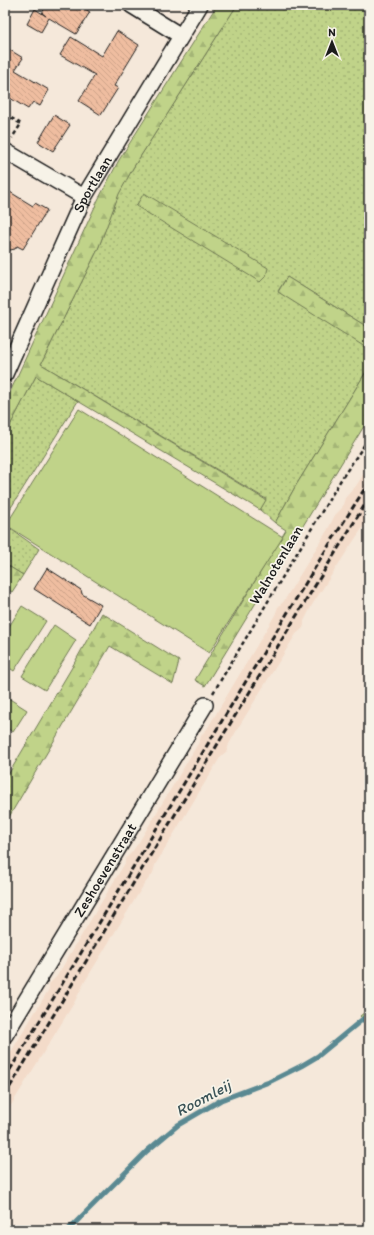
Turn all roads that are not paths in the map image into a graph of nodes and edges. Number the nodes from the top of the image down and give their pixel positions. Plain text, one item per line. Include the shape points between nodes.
1 (131, 5) edge
2 (200, 5) edge
3 (181, 36) junction
4 (7, 147) edge
5 (84, 197) junction
6 (5, 374) edge
7 (205, 705) road end
8 (5, 1036) edge

1 - 3 street
2 - 3 street, Sportlaan
3 - 5 street, Sportlaan
4 - 5 street
5 - 6 street, Sportlaan
7 - 8 street, Zeshoevenstraat

